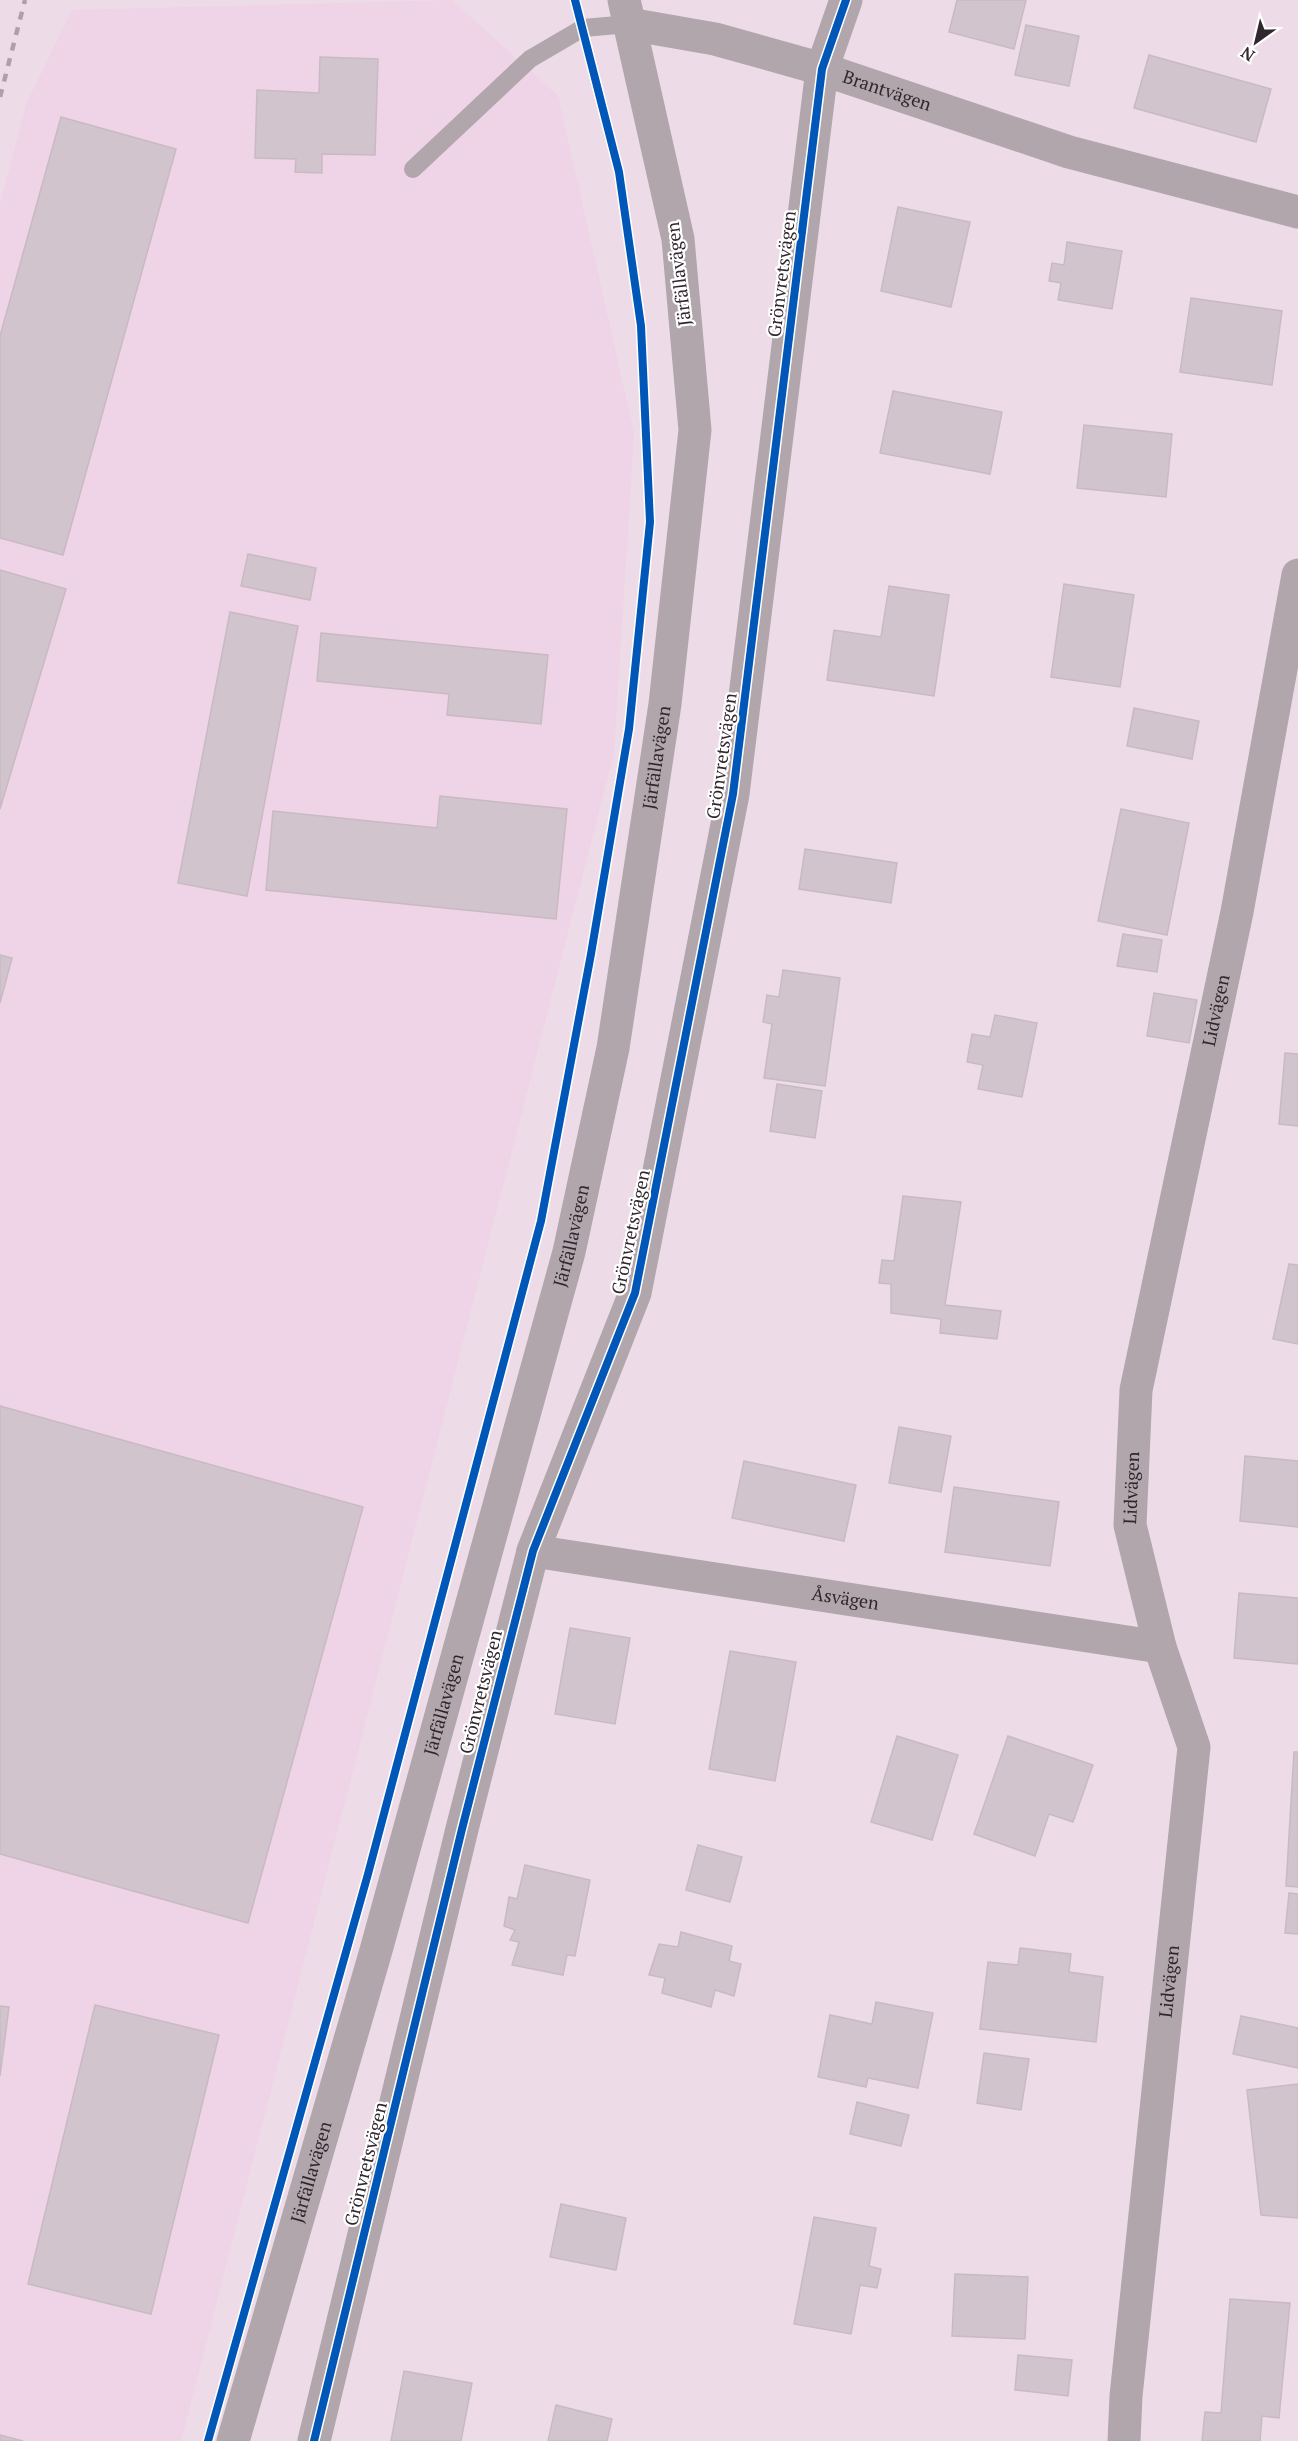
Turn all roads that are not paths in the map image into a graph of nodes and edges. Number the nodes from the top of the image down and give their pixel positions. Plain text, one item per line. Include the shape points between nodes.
1 (846, 0) edge
2 (626, 12) edge
3 (822, 69) junction
4 (412, 169) dead end
5 (1298, 212) edge
6 (1298, 575) edge
7 (532, 1551) junction
8 (1160, 1647) junction
9 (233, 2441) edge
10 (314, 2441) edge
11 (1124, 2441) edge

1 - 3 street, Grönvretsvägen
2 - 3 street, Brantvägen
2 - 4 lane, Brantvägen via 583,28 530,58
2 - 9 street, Järfällavägen via 678,239 694,430 665,704 612,1048 569,1252 378,1943
3 - 5 street, Brantvägen via 1069,152
3 - 7 street, Grönvretsvägen via 733,794 635,1293
6 - 8 street, Lidvägen via 1238,912 1136,1390 1130,1525
7 - 8 street, Åsvägen
7 - 10 street, Grönvretsvägen
8 - 11 street, Lidvägen via 1194,1747

